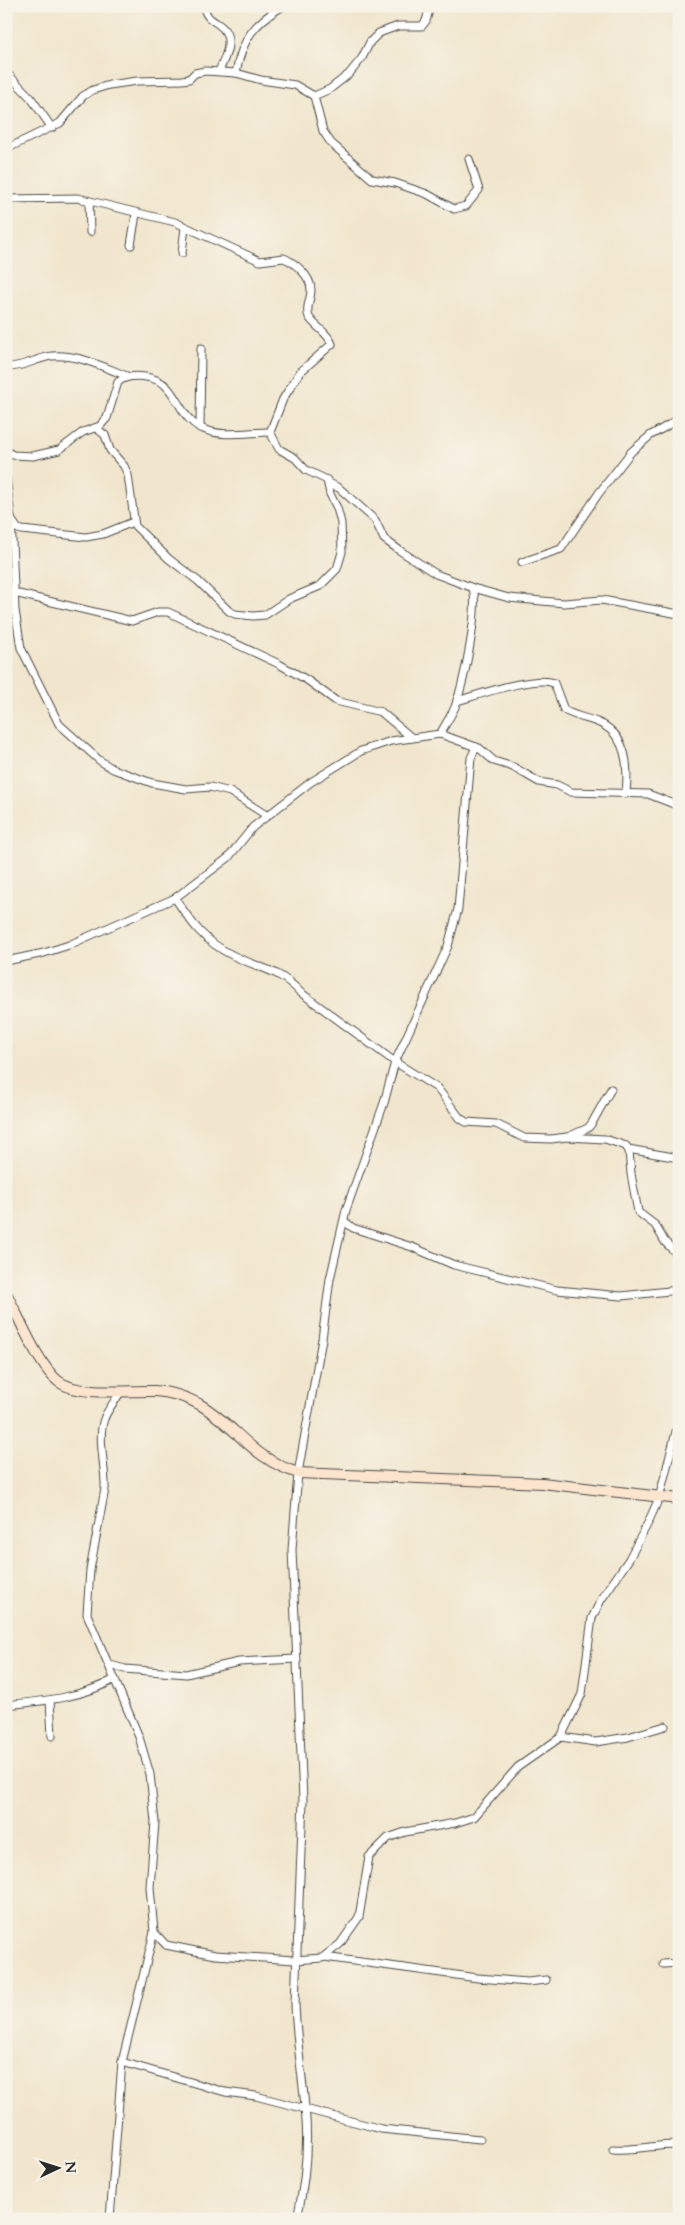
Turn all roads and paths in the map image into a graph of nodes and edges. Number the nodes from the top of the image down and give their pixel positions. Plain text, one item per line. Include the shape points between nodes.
1 (204, 6) edge
2 (283, 6) edge
3 (430, 6) edge
4 (219, 71) junction
5 (6, 72) edge
6 (236, 72) junction
7 (314, 96) junction
8 (52, 128) junction
9 (6, 149) edge
10 (469, 159) dead end
11 (6, 199) edge
12 (89, 201) junction
13 (136, 214) junction
14 (185, 226) junction
15 (90, 232) dead end
16 (131, 245) dead end
17 (182, 254) dead end
18 (201, 348) dead end
19 (6, 366) edge
20 (127, 376) junction
21 (679, 419) edge
22 (96, 428) junction
23 (200, 428) junction
24 (270, 432) junction
25 (6, 451) edge
26 (6, 477) edge
27 (329, 483) junction
28 (11, 518) junction
29 (133, 522) junction
30 (522, 562) dead end
31 (473, 588) junction
32 (10, 592) edge
33 (679, 614) edge
34 (457, 701) junction
35 (440, 734) junction
36 (412, 738) junction
37 (476, 747) junction
38 (626, 792) junction
39 (679, 806) edge
40 (266, 816) junction
41 (175, 898) junction
42 (6, 961) edge
43 (395, 1062) junction
44 (611, 1089) dead end
45 (567, 1137) junction
46 (626, 1146) junction
47 (679, 1158) edge
48 (344, 1221) junction
49 (679, 1256) edge
50 (679, 1290) edge
51 (6, 1293) edge
52 (120, 1393) junction
53 (679, 1420) edge
54 (298, 1473) junction
55 (659, 1498) junction
56 (679, 1499) edge
57 (296, 1659) junction
58 (110, 1665) junction
59 (115, 1679) junction
60 (50, 1700) junction
61 (6, 1705) edge
62 (665, 1726) dead end
63 (52, 1736) dead end
64 (561, 1737) junction
65 (154, 1932) junction
66 (324, 1957) junction
67 (295, 1960) junction
68 (679, 1962) edge
69 (663, 1964) dead end
70 (546, 1980) dead end
71 (122, 2062) junction
72 (306, 2109) junction
73 (480, 2139) dead end
74 (679, 2145) edge
75 (613, 2149) dead end
76 (110, 2219) edge
77 (297, 2219) edge

1 - 4 street via 206,16 223,27 227,36 228,48
2 - 6 street via 260,21 252,31 239,56
3 - 7 street via 422,26 398,26 379,33 349,74 330,89
4 - 6 street
4 - 8 street via 195,73 182,80 109,84 84,96
5 - 8 street via 31,98
6 - 7 street via 295,85
7 - 10 street via 323,131 372,180 395,183 458,209 466,206 479,190
8 - 9 street
11 - 12 street via 70,197
12 - 13 street
12 - 15 street
13 - 14 street
13 - 16 street
14 - 17 street
14 - 24 street via 260,261 284,258 291,261 310,284 308,315 332,344 300,372
18 - 23 street
19 - 20 street via 58,356 86,360
20 - 22 street via 118,382 108,418
20 - 23 street via 138,375 167,386 187,416
21 - 30 street via 651,434 631,452 561,550
22 - 25 street via 83,432 59,450 33,456
22 - 29 street via 128,475
23 - 24 street via 219,432
24 - 27 street via 279,449 295,458 306,470 325,477
26 - 28 street
27 - 29 street via 343,534 337,569 320,586 289,599 265,615 242,615 229,611 198,581 168,559
27 - 31 street via 375,520 384,538 399,550 436,574
28 - 29 street via 22,530 81,537 103,534
28 - 32 street
31 - 33 street via 509,598 564,604 602,600
31 - 34 street via 474,612
32 - 36 street via 132,621 168,612 278,664 307,680 336,702 381,712
32 - 40 street via 21,648 52,713 67,732 99,760 113,769 152,783 186,789 210,787 230,792
34 - 35 street
34 - 38 street via 506,687 548,680 554,683 564,710 600,723 616,737 627,758
35 - 36 street
35 - 37 street
36 - 40 street via 391,740 361,751 311,782
37 - 38 street via 494,760 539,782 575,792
37 - 43 street via 471,758 458,909 453,930
38 - 39 street via 648,794
40 - 41 street via 252,827 228,858
41 - 42 street via 69,945
41 - 43 street via 200,934 232,955 277,972
43 - 45 street via 437,1088 466,1122 496,1124 524,1138
43 - 48 street
44 - 45 street via 588,1128
45 - 46 street via 605,1139
46 - 47 street
46 - 49 street via 638,1212 655,1225
48 - 50 street via 353,1228 454,1265 557,1290 621,1296
48 - 54 street via 330,1279
51 - 52 main road via 39,1356 58,1382 72,1388
52 - 54 main road via 154,1391 186,1398 215,1414 264,1458
52 - 58 street via 104,1417 101,1430 105,1490 86,1606
53 - 55 street
54 - 55 main road via 542,1484
54 - 57 street via 292,1550
55 - 56 main road
55 - 64 street via 629,1559 592,1618 582,1694
57 - 58 street via 239,1662 179,1674
57 - 67 street via 303,1800
58 - 59 street
59 - 60 street via 95,1689
59 - 65 street via 150,1774 155,1822 150,1888
60 - 61 street
60 - 63 street
62 - 64 street via 596,1742
64 - 66 street via 518,1767 474,1816 388,1838 369,1857 359,1917 340,1944
65 - 67 street via 161,1941 173,1947 215,1955
65 - 71 street
66 - 67 street
66 - 70 street via 478,1978 528,1982
67 - 72 street via 296,2036
68 - 69 street
71 - 72 street via 224,2092 256,2096
71 - 76 street
72 - 73 street via 381,2129
72 - 77 street via 305,2168
74 - 75 street

